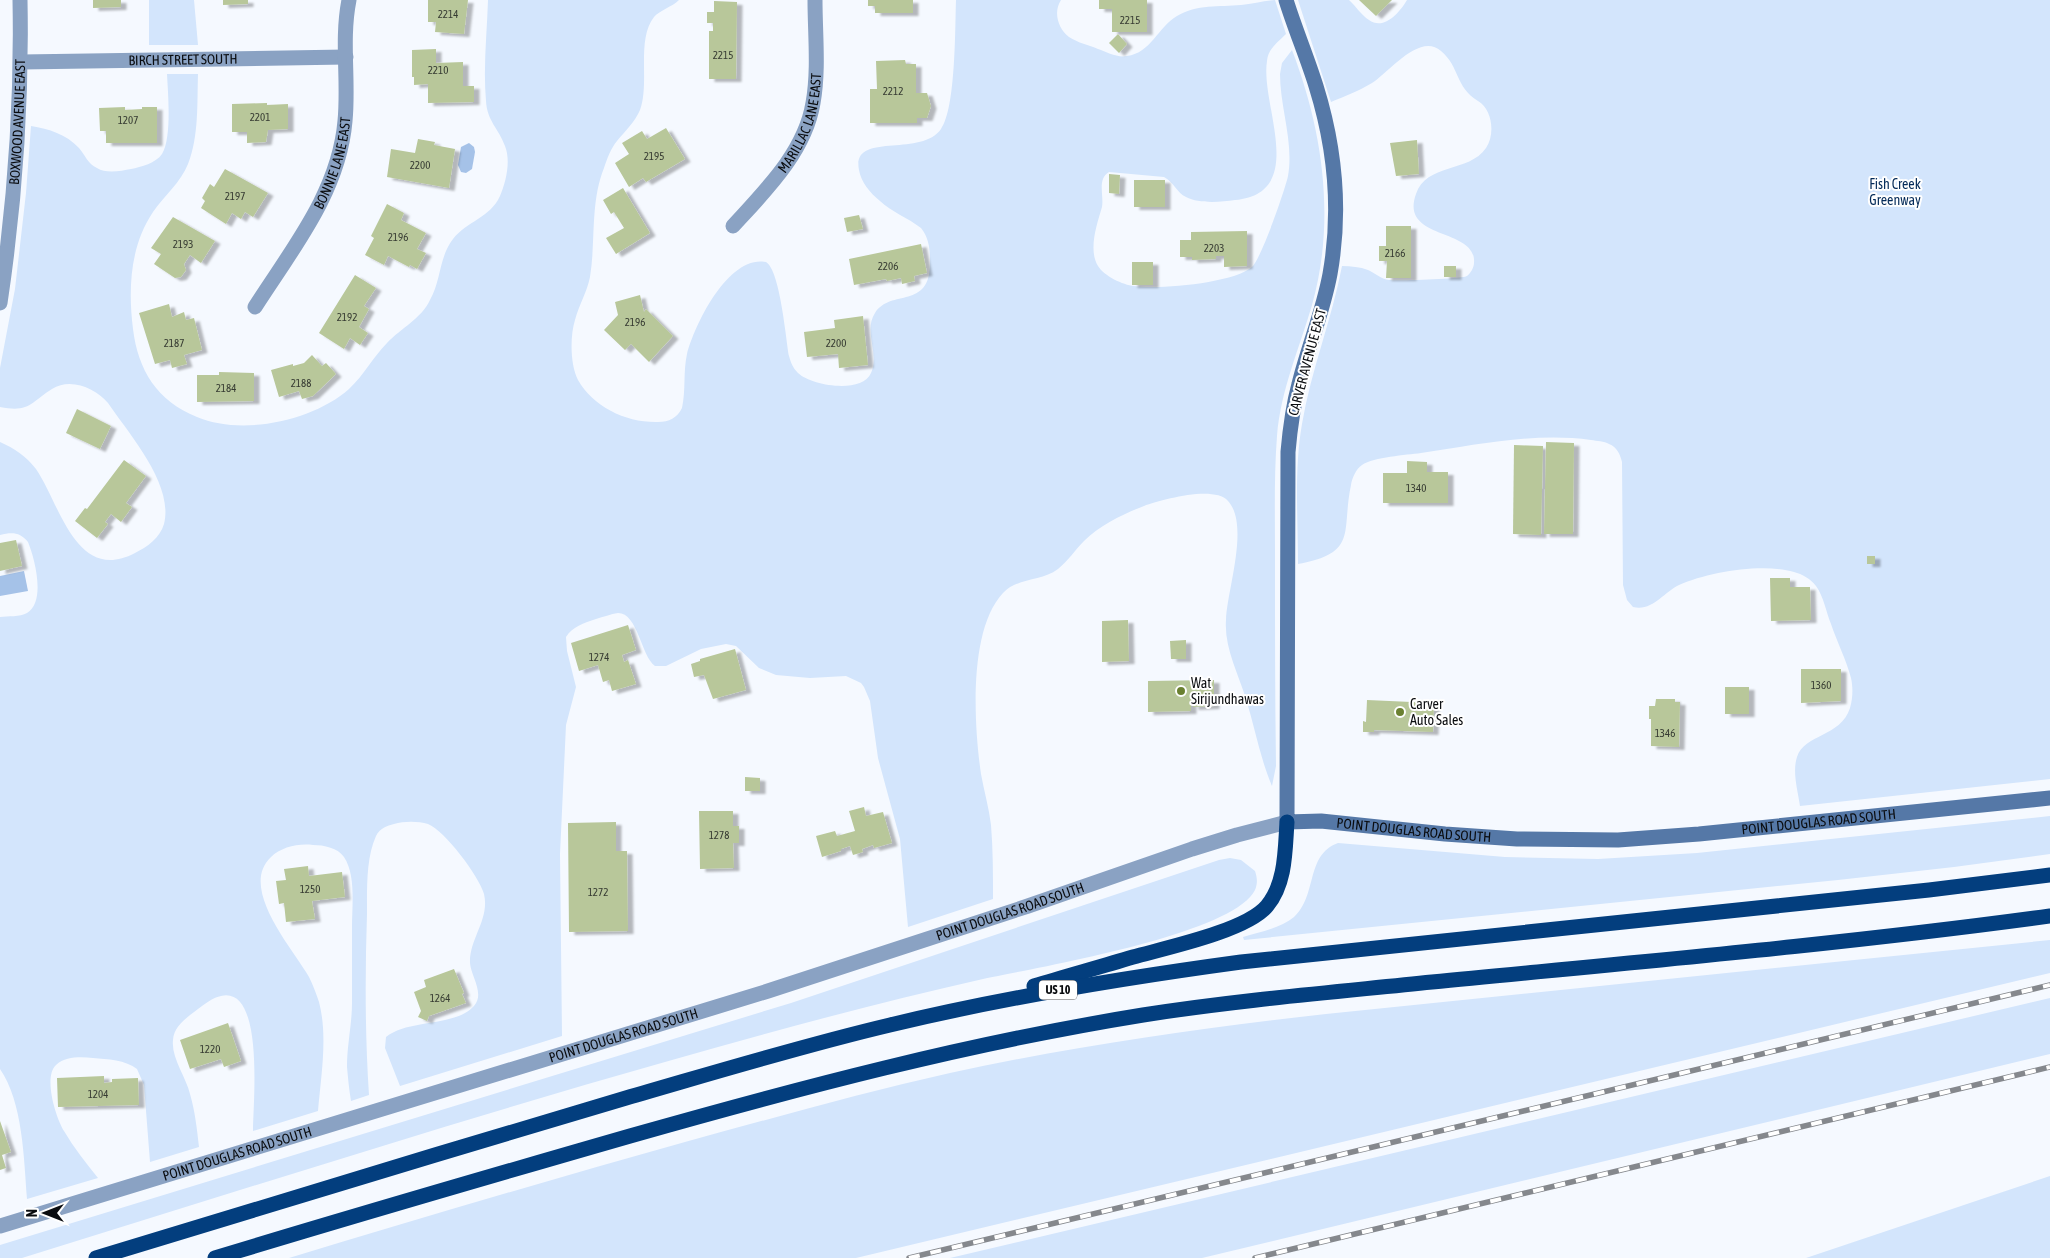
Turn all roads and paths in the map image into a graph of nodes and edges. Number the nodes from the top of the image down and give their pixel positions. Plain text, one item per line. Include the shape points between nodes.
1 (20, 0) edge
2 (349, 0) edge
3 (815, 0) edge
4 (1286, 0) edge
5 (346, 57) junction
6 (21, 62) junction
7 (733, 226) dead end
8 (0, 303) edge
9 (255, 307) dead end
10 (2050, 798) edge
11 (1287, 822) junction
12 (2050, 875) edge
13 (2050, 916) edge
14 (918, 1018) junction
15 (0, 1226) edge
16 (96, 1258) edge
17 (214, 1258) edge

1 - 6 street, BOXWOOD AVENUE EAST
2 - 5 street, BONNIE LANE EAST
3 - 7 street, MARILLAC LANE EAST via 815,89 811,113 781,172
4 - 11 street, CARVER AVENUE EAST via 1326,122 1335,212 1328,285 1296,396 1288,452
5 - 6 street, BIRCH STREET SOUTH
5 - 9 street, BONNIE LANE EAST via 345,121 332,176 313,217
6 - 8 street, BOXWOOD AVENUE EAST via 17,150
10 - 11 street, POINT DOUGLAS ROAD SOUTH via 1618,840 1517,838 1321,821
11 - 14 highway via 1284,863 1278,887 1266,907 1249,920 1163,949
11 - 15 street, POINT DOUGLAS ROAD SOUTH via 1192,849 768,991
12 - 14 highway, US 10 via 1232,964 1082,986
13 - 17 highway via 1855,940 1272,998 1142,1016 1001,1041 874,1070 680,1122
14 - 16 highway, US 10 via 530,1126

